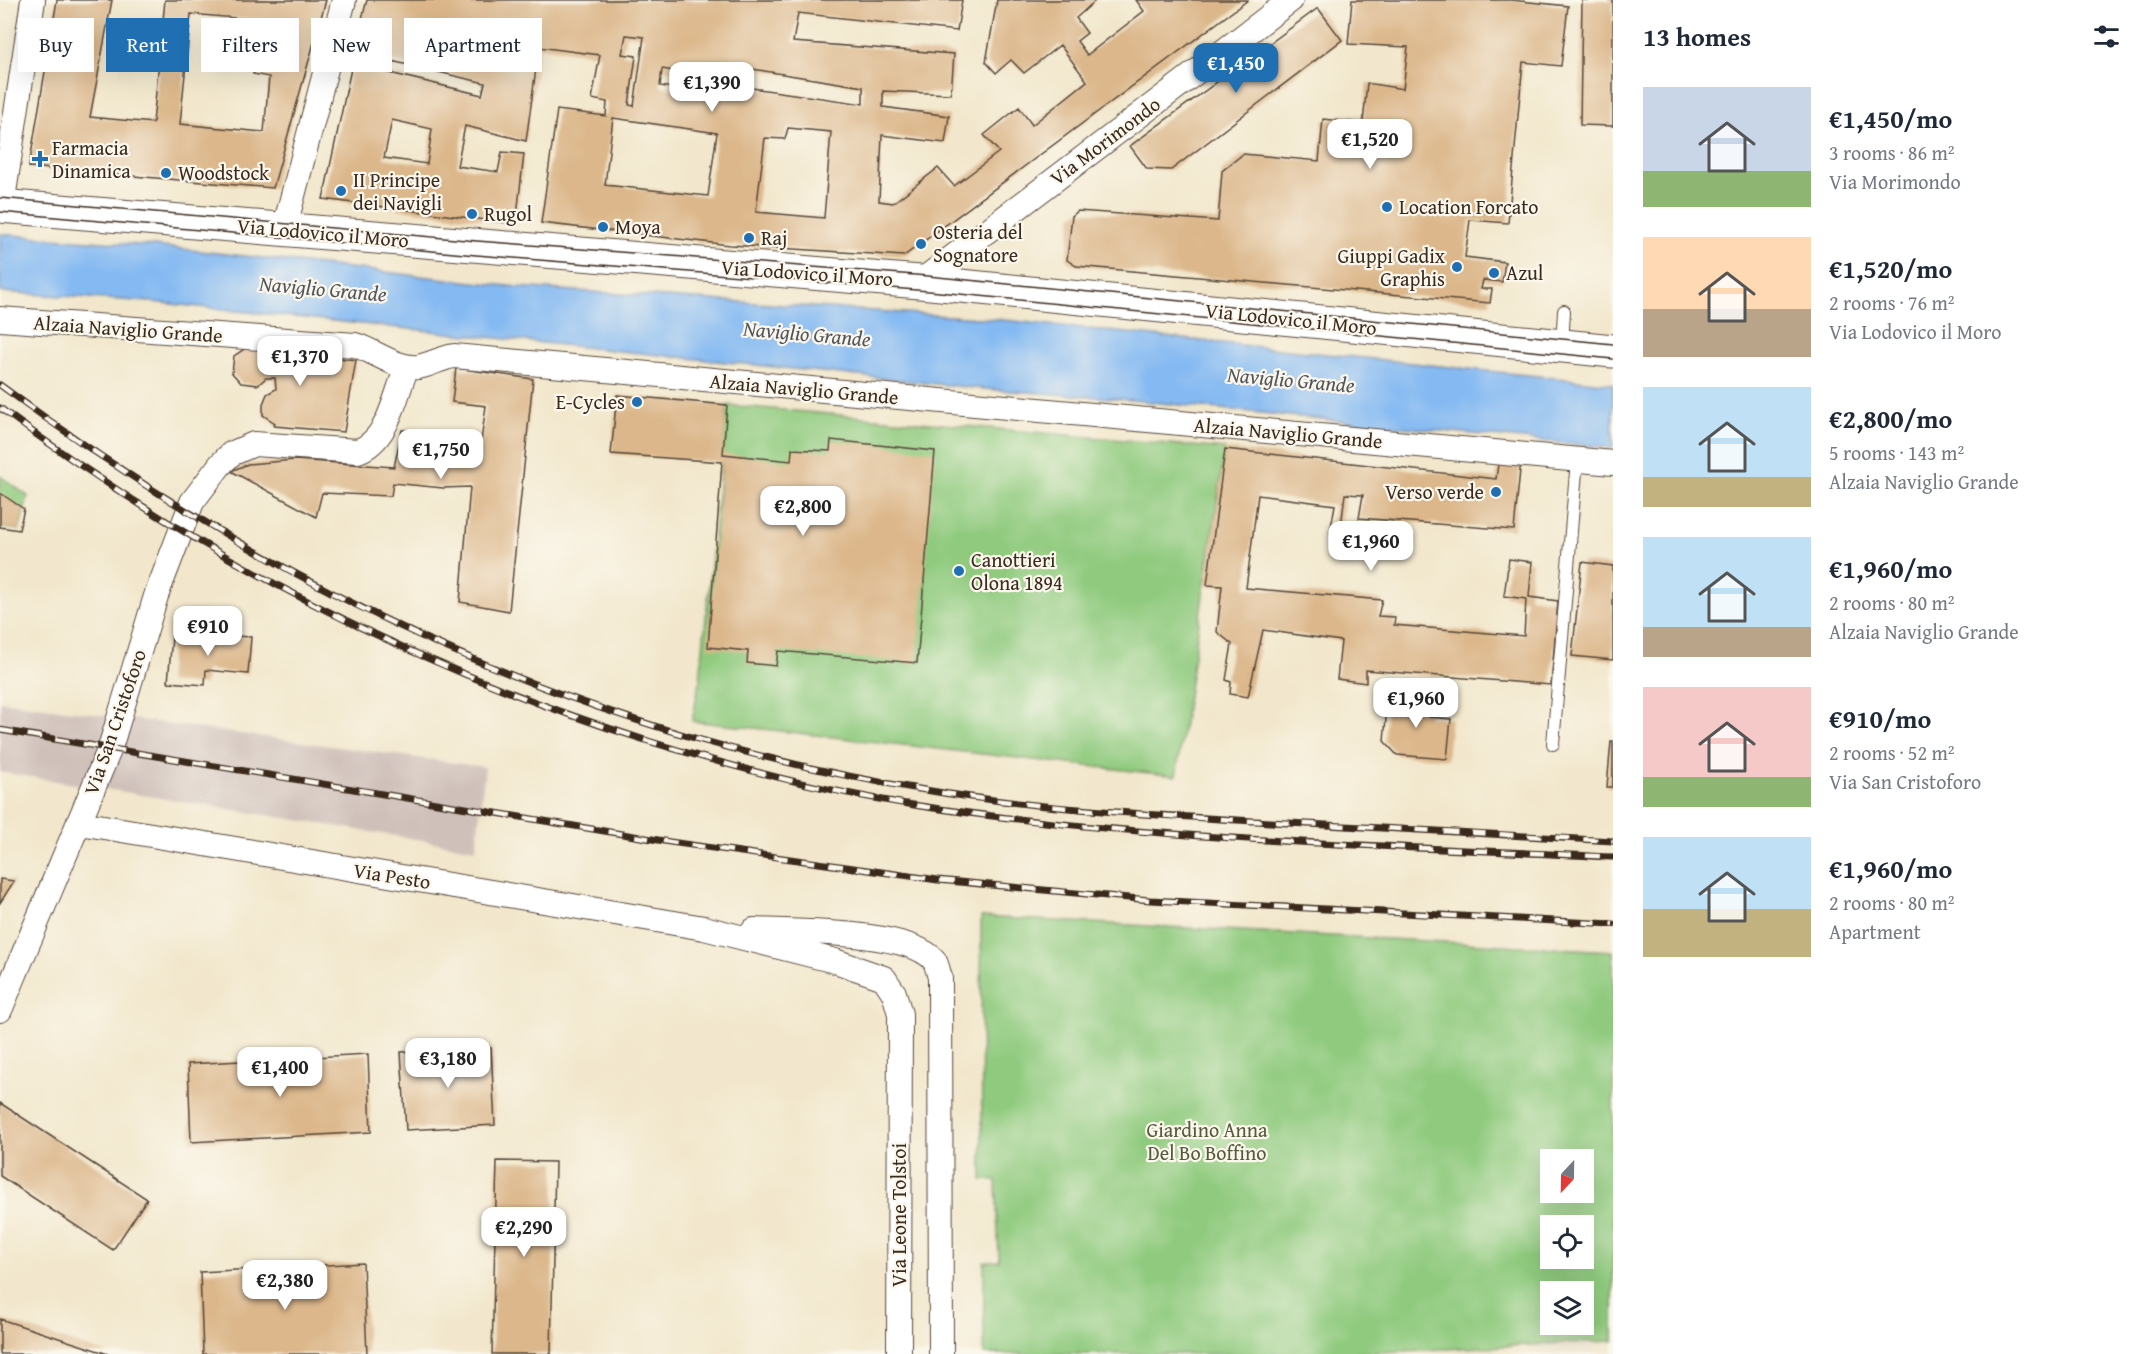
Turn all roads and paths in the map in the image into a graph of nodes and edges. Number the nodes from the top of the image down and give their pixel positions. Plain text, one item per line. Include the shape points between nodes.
1 (33, 0) edge
2 (344, 0) edge
3 (1291, 0) edge
4 (1, 206) edge
5 (284, 230) junction
6 (920, 282) junction
7 (1564, 311) dead end
8 (0, 320) edge
9 (1562, 346) junction
10 (1613, 351) edge
11 (407, 366) junction
12 (1577, 460) junction
13 (1613, 463) edge
14 (1553, 744) dead end
15 (80, 823) junction
16 (704, 928) junction
17 (934, 960) joint
18 (884, 978) joint
19 (0, 1010) edge
20 (899, 1075) junction
21 (940, 1077) junction
22 (898, 1354) edge
23 (941, 1354) edge

1 - 4 street
2 - 5 street
3 - 6 street, Via Morimondo
4 - 5 street, Via Lodovico il Moro
5 - 6 street, Via Lodovico il Moro
6 - 9 street, Via Lodovico il Moro
7 - 9 lane
8 - 11 street, Alzaia Naviglio Grande via 355,345
9 - 10 street, Via Lodovico il Moro
11 - 12 street, Alzaia Naviglio Grande via 419,367 454,356
11 - 15 street, Via San Cristoforo via 383,428 367,448 358,451 254,444 231,454 210,476 192,502 176,539 110,748
12 - 13 street, Alzaia Naviglio Grande
12 - 14 lane
15 - 16 street, Via Pesto
15 - 19 street, Via San Cristoforo
16 - 17 street, Via Pesto via 837,933 915,946
16 - 18 street, Via Pesto via 836,961
17 - 21 street, Via Leone Tolstoi via 940,977
18 - 20 street, Via Leone Tolstoi via 894,993 900,1014
20 - 21 street via 920,1068
20 - 22 street, Via Leone Tolstoi
21 - 23 street, Via Leone Tolstoi

